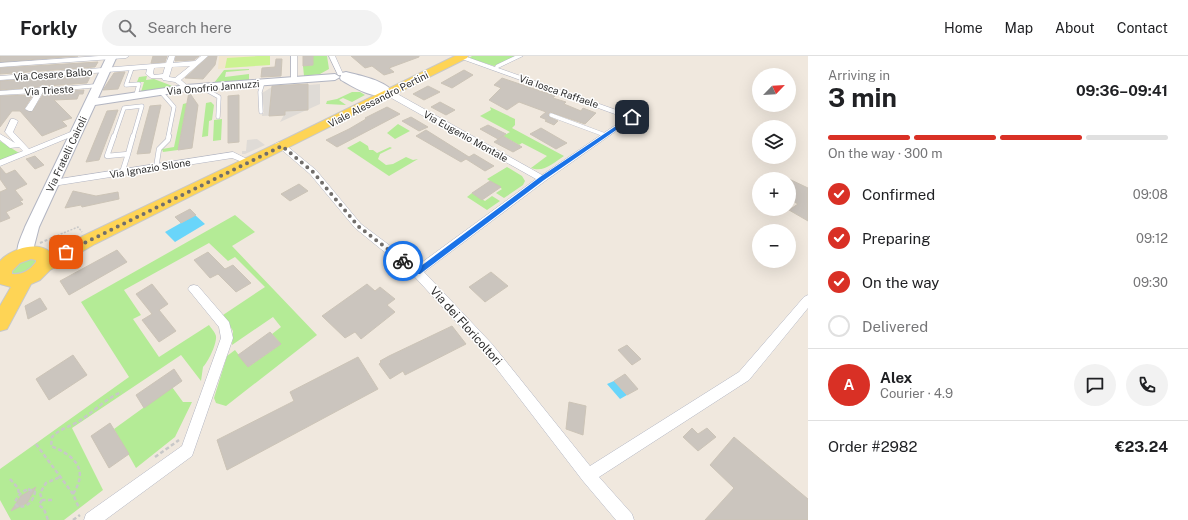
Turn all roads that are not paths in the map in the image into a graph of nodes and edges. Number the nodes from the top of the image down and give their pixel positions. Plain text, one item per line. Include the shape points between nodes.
1 (20, 56) edge
2 (112, 56) edge
3 (126, 56) edge
4 (172, 56) edge
5 (205, 56) edge
6 (294, 56) edge
7 (333, 56) edge
8 (460, 56) edge
9 (520, 56) edge
10 (62, 58) edge
11 (197, 63) junction
12 (14, 64) junction
13 (0, 65) edge
14 (169, 65) junction
15 (498, 66) dead end
16 (150, 67) junction
17 (132, 68) junction
18 (105, 71) junction
19 (51, 74) junction
20 (166, 76) junction
21 (342, 76) junction
22 (1, 79) edge
23 (177, 80) junction
24 (294, 80) junction
25 (263, 82) junction
26 (98, 86) junction
27 (201, 87) junction
28 (186, 88) junction
29 (41, 90) junction
30 (161, 92) junction
31 (0, 93) edge
32 (385, 93) junction
33 (136, 95) junction
34 (90, 102) junction
35 (29, 109) dead end
36 (261, 112) dead end
37 (551, 114) dead end
38 (218, 117) dead end
39 (14, 121) dead end
40 (76, 133) junction
41 (605, 135) junction
42 (0, 136) edge
43 (21, 144) junction
44 (287, 144) junction
45 (28, 152) junction
46 (128, 154) junction
47 (253, 158) junction
48 (0, 163) edge
49 (156, 168) junction
50 (122, 173) junction
51 (542, 178) junction
52 (53, 183) junction
53 (24, 251) junction
54 (43, 259) junction
55 (417, 272) junction
56 (9, 274) edge
57 (194, 289) dead end
58 (0, 300) edge
59 (808, 300) edge
60 (0, 323) edge
61 (588, 476) junction
62 (92, 520) edge
63 (626, 520) edge

1 - 12 street
2 - 3 street
2 - 10 street
2 - 18 street, Via Fratelli Cairoli
4 - 14 street
5 - 11 street
6 - 24 street
7 - 21 street
8 - 32 main road, Viale Alessandro Pertini
8 - 41 street, Via Iosca Raffaele via 632,117
9 - 15 street
10 - 12 street
10 - 19 street
11 - 14 street, Via Cesare Balbo
11 - 23 street
12 - 13 street
12 - 22 street
14 - 16 street, Via Cesare Balbo
14 - 20 street
16 - 17 street, Via Cesare Balbo
16 - 20 street via 149,74 153,77
17 - 18 street, Via Cesare Balbo
17 - 33 lane via 126,86 139,84
18 - 19 street, Via Cesare Balbo
18 - 26 street, Via Fratelli Cairoli
19 - 22 street, Via Cesare Balbo
19 - 29 street
20 - 23 street via 165,79
21 - 24 street, Via Onofrio Jannuzzi
21 - 32 street via 364,88
23 - 28 street
24 - 25 street, Via Onofrio Jannuzzi
25 - 27 street, Via Onofrio Jannuzzi
25 - 36 lane via 260,92
26 - 29 street, Via Trieste
26 - 34 street, Via Fratelli Cairoli
27 - 28 street, Via Onofrio Jannuzzi
27 - 38 lane via 219,97
28 - 30 street, Via Onofrio Jannuzzi
29 - 31 street, Via Trieste
29 - 35 street
30 - 33 street, Via Onofrio Jannuzzi
30 - 49 lane via 174,107 168,140 159,149
32 - 44 main road, Viale Alessandro Pertini
32 - 51 street, Via Eugenio Montale
33 - 34 street, Via Onofrio Jannuzzi
34 - 40 street, Via Fratelli Cairoli
37 - 41 lane
39 - 43 street via 9,132
40 - 45 street
40 - 52 street, Via Fratelli Cairoli
41 - 51 street, Via Iosca Raffaele
42 - 43 street via 13,146
43 - 45 street
44 - 47 main road, Viale Alessandro Pertini
44 - 55 street, Via dei Floricoltori via 358,226
45 - 48 street
46 - 46 lane via 134,134 142,106 124,108 107,156
46 - 50 lane
47 - 49 street, Via Ignazio Silone via 233,155
47 - 54 main road via 89,240
47 - 54 main road via 85,235
49 - 50 street, Via Ignazio Silone
50 - 52 street, Via Ignazio Silone
51 - 55 street, Via Iosca Raffaele
52 - 53 street, Via Fratelli Cairoli
53 - 54 main road via 37,252
53 - 56 main road via 13,260
54 - 56 main road via 36,273
55 - 61 street, Via dei Floricoltori via 488,348
56 - 58 main road
56 - 60 main road
57 - 62 street via 225,326 227,338 187,451
59 - 61 street via 744,376
61 - 63 street, Via dei Floricoltori

